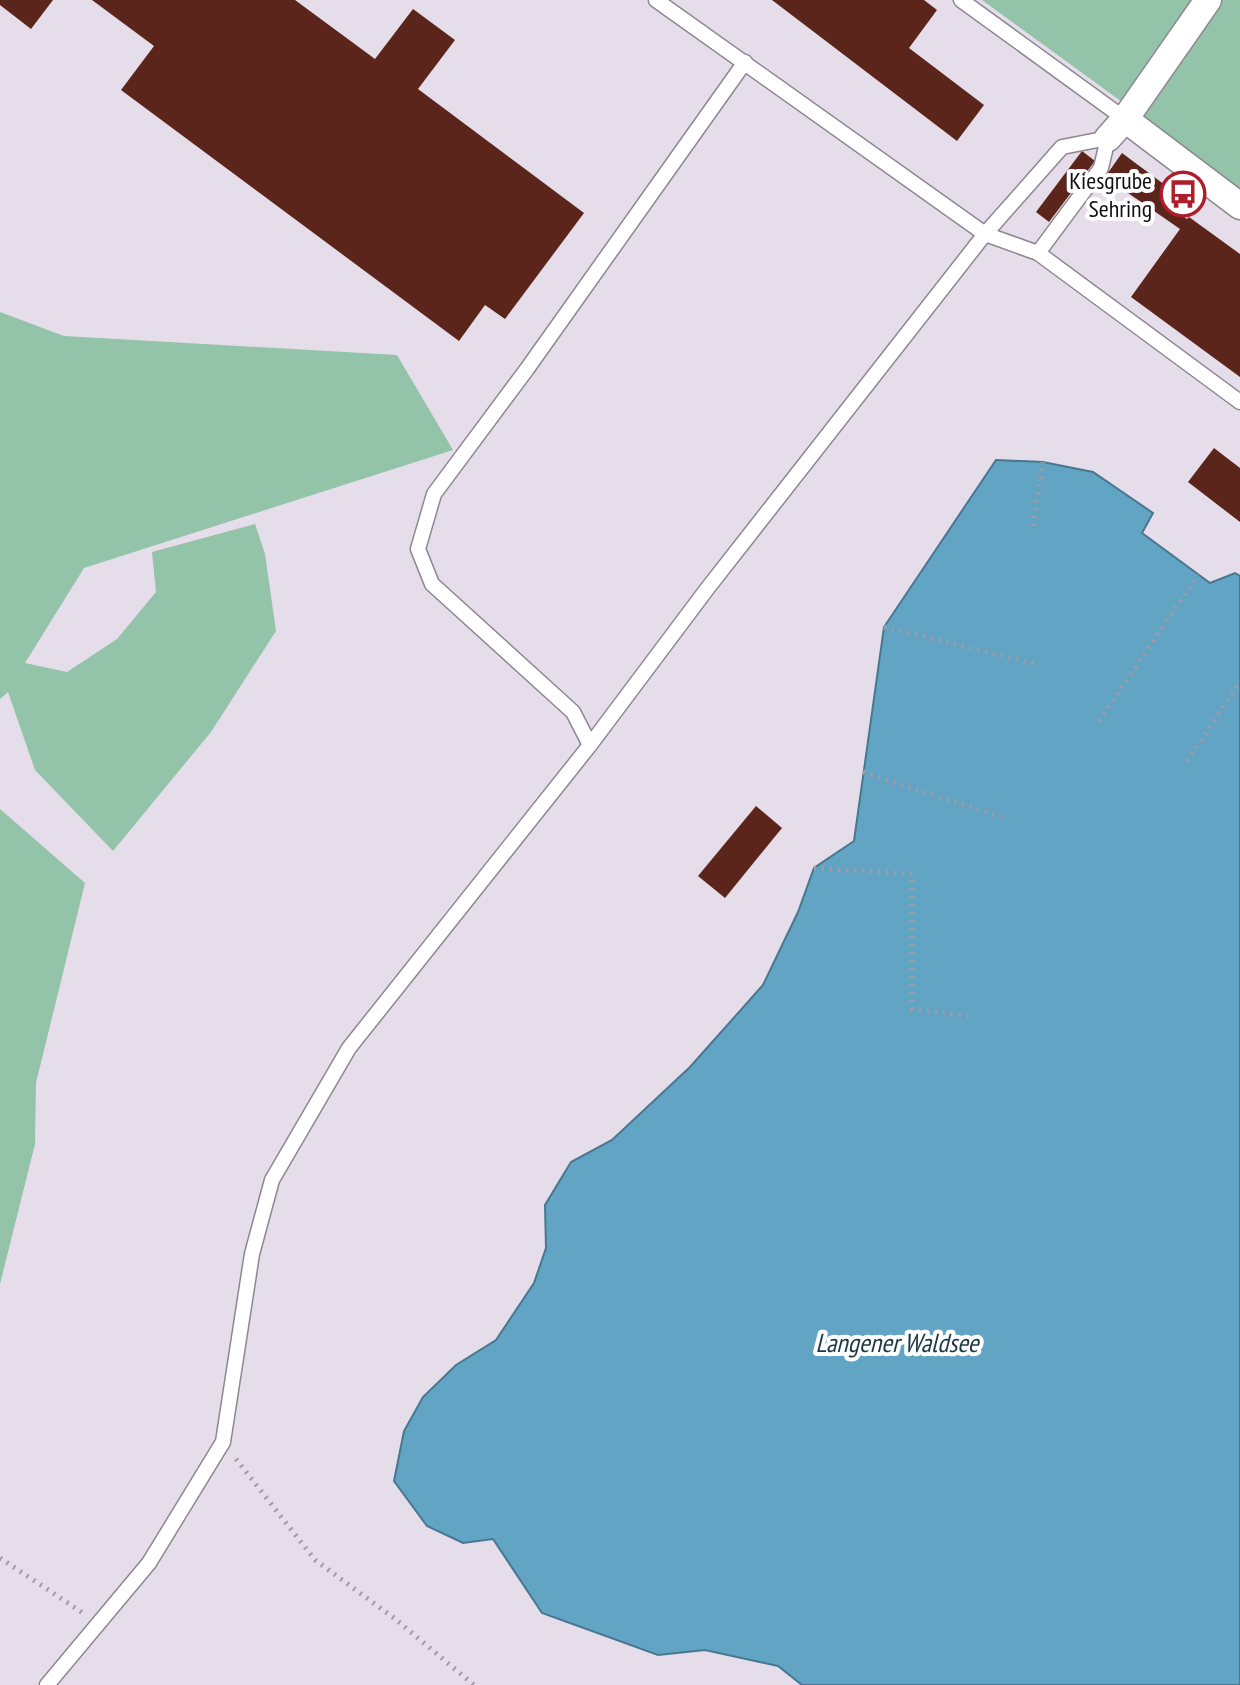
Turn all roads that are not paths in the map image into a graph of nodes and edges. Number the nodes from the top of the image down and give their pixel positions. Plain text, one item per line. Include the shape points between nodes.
1 (656, 0) edge
2 (961, 0) edge
3 (1208, 0) edge
4 (745, 62) junction
5 (1117, 128) junction
6 (1240, 206) edge
7 (985, 234) junction
8 (1038, 253) junction
9 (1240, 402) edge
10 (590, 745) junction
11 (47, 1685) edge

1 - 4 lane
2 - 5 lane
3 - 5 street
4 - 7 lane
4 - 10 lane via 434,494 418,549 432,584 573,712
5 - 6 street
5 - 7 lane via 1062,147
5 - 8 lane via 1101,168
7 - 8 lane
7 - 10 lane
8 - 9 lane
10 - 11 lane via 349,1048 272,1180 252,1254 223,1442 149,1563

